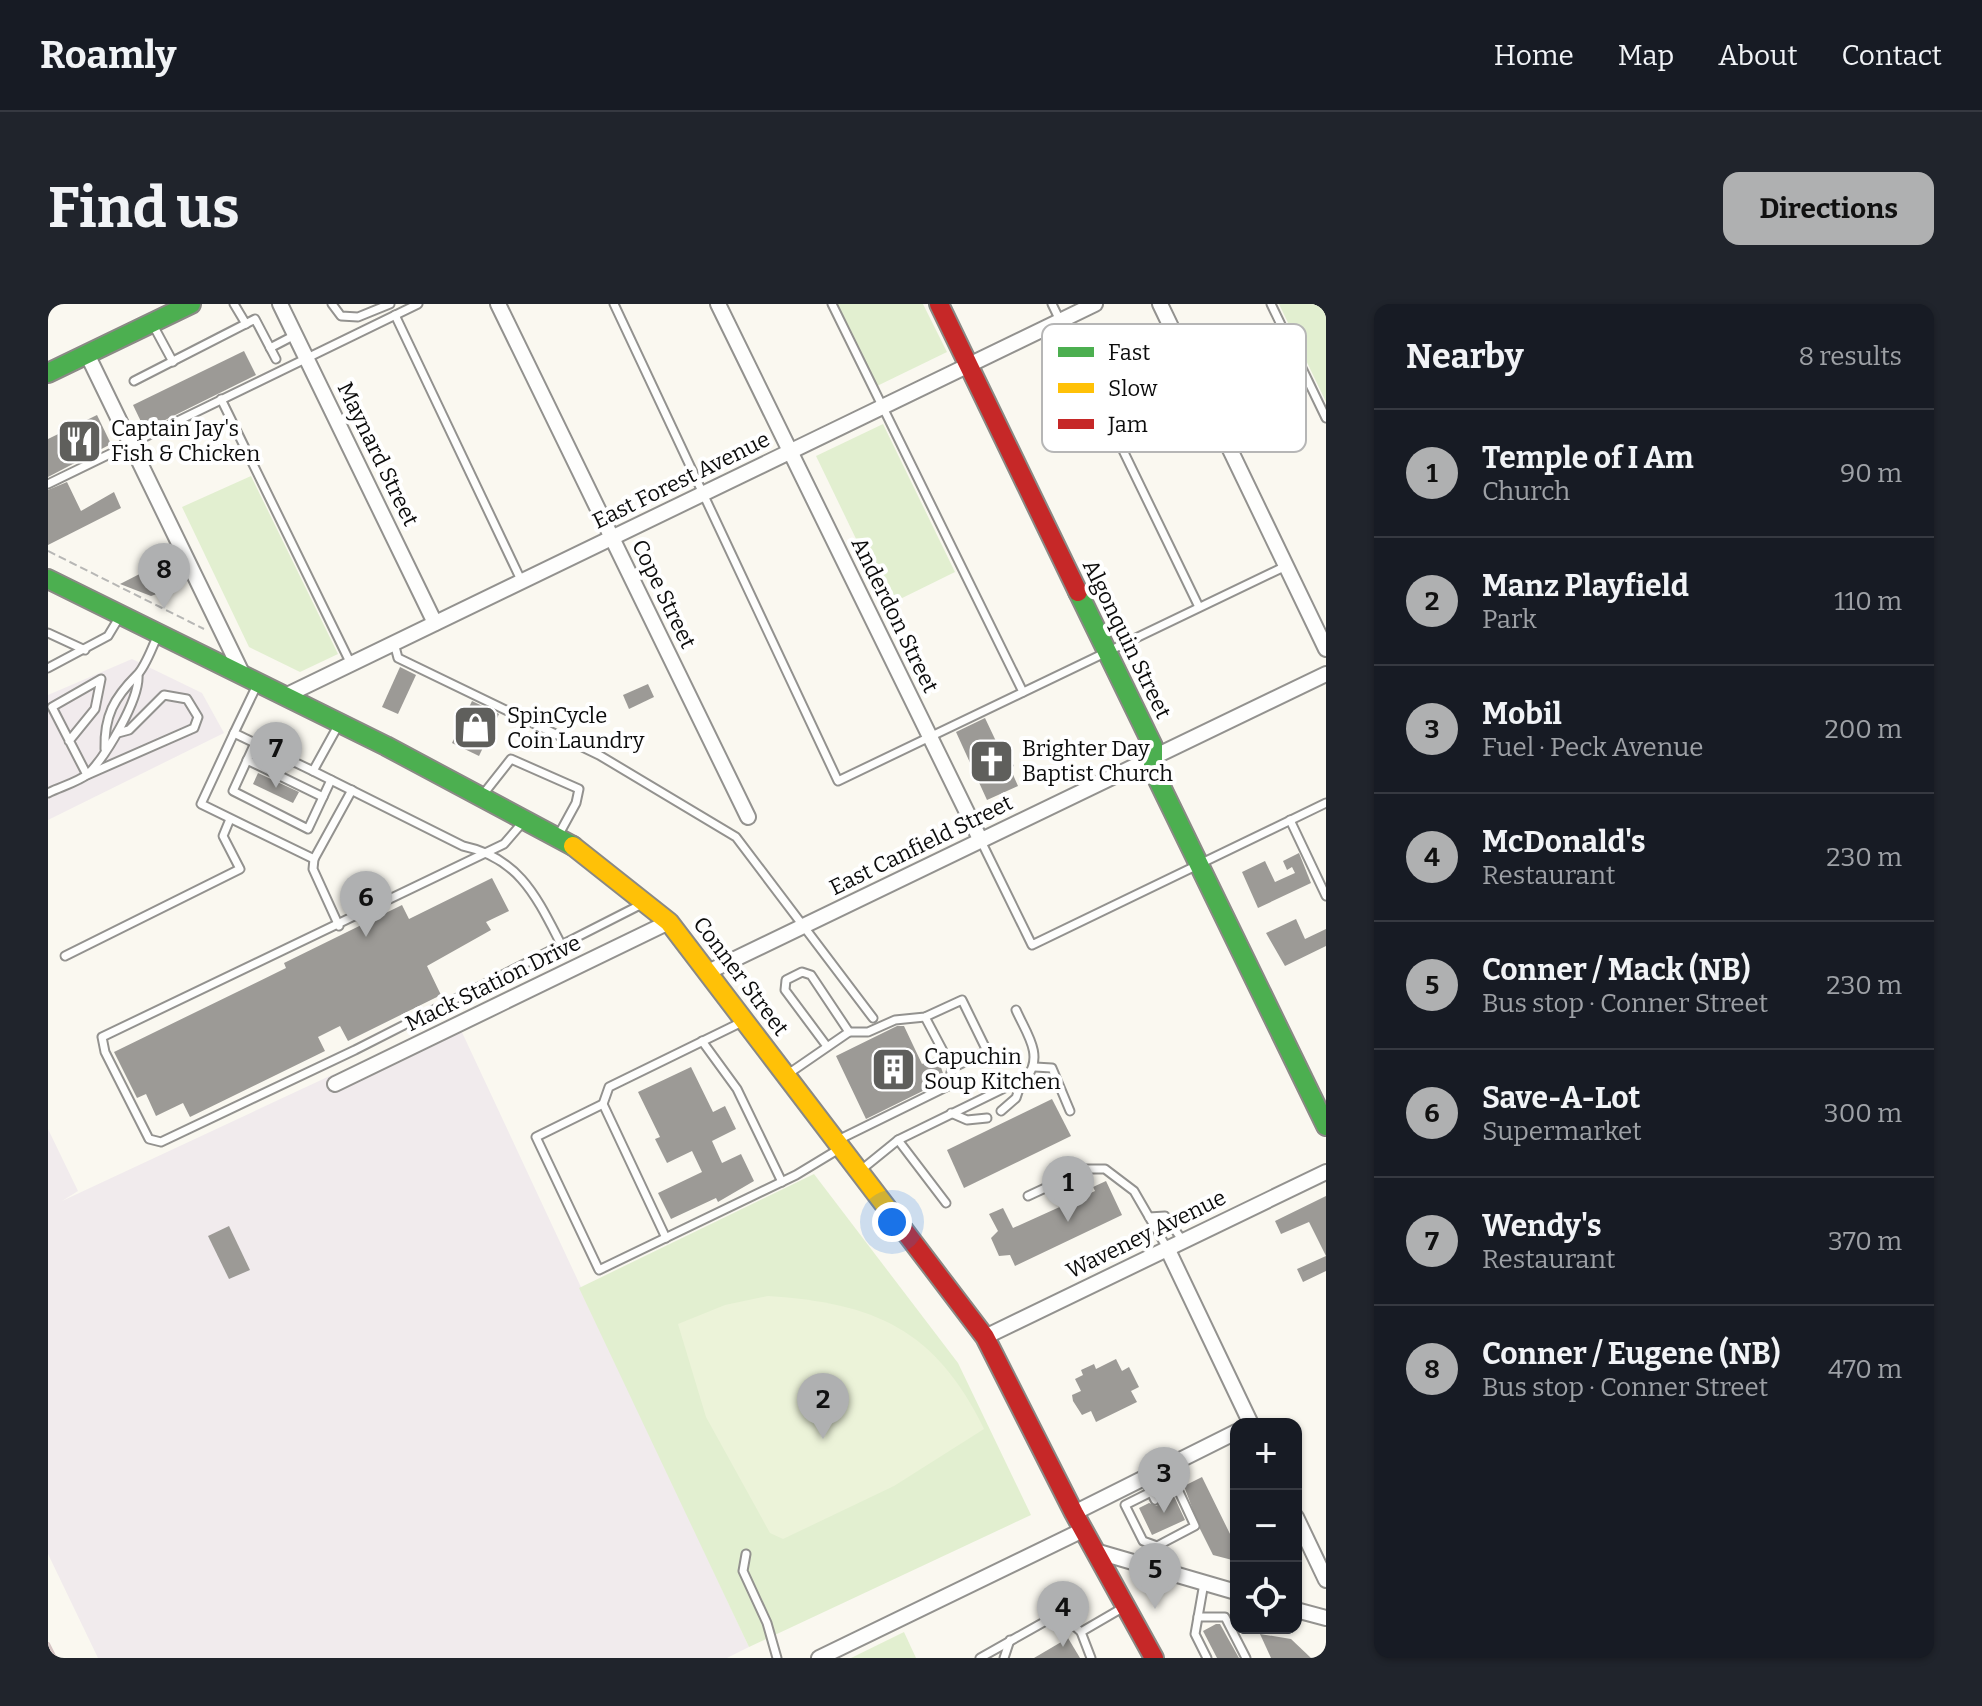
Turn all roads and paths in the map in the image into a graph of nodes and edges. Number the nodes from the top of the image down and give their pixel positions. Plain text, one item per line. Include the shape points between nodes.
1 (191, 304) edge
2 (234, 304) edge
3 (280, 304) edge
4 (332, 304) edge
5 (390, 304) edge
6 (418, 304) edge
7 (498, 304) edge
8 (614, 304) edge
9 (718, 304) edge
10 (832, 304) edge
11 (939, 304) edge
12 (1052, 304) edge
13 (1095, 304) edge
14 (1160, 304) edge
15 (1271, 304) edge
16 (377, 306) edge
17 (395, 315) junction
18 (1060, 321) junction
19 (151, 323) junction
20 (246, 324) junction
21 (1054, 324) edge
22 (1061, 324) edge
23 (1170, 324) edge
24 (1281, 324) edge
25 (1042, 330) edge
26 (295, 335) junction
27 (270, 348) junction
28 (87, 354) junction
29 (306, 358) junction
30 (276, 359) dead end
31 (173, 362) junction
32 (968, 365) junction
33 (48, 373) edge
34 (1306, 377) edge
35 (134, 381) dead end
36 (221, 399) junction
37 (883, 407) junction
38 (1326, 418) edge
39 (131, 444) junction
40 (790, 451) junction
41 (1124, 452) edge
42 (1231, 452) edge
43 (48, 484) edge
44 (704, 493) junction
45 (611, 538) junction
46 (48, 551) edge
47 (1286, 566) junction
48 (48, 579) edge
49 (521, 580) junction
50 (1199, 607) junction
51 (121, 614) junction
52 (435, 623) junction
53 (207, 631) dead end
54 (48, 633) edge
55 (159, 633) junction
56 (394, 643) junction
57 (1326, 649) edge
58 (85, 650) junction
59 (1107, 652) junction
60 (351, 664) junction
61 (48, 668) edge
62 (1326, 674) edge
63 (138, 675) junction
64 (250, 677) junction
65 (1023, 692) junction
66 (287, 695) junction
67 (50, 708) edge
68 (340, 722) junction
69 (118, 733) junction
70 (234, 733) junction
71 (930, 736) junction
72 (69, 741) junction
73 (255, 743) junction
74 (105, 749) junction
75 (1153, 757) junction
76 (247, 760) junction
77 (313, 771) junction
78 (87, 775) junction
79 (331, 780) junction
80 (352, 790) junction
81 (48, 793) edge
82 (323, 797) junction
83 (481, 797) junction
84 (1326, 803) edge
85 (748, 817) dead end
86 (230, 819) junction
87 (524, 820) junction
88 (1290, 820) junction
89 (557, 838) junction
90 (981, 841) junction
91 (488, 852) junction
92 (314, 859) junction
93 (1199, 864) junction
94 (1326, 896) edge
95 (648, 901) junction
96 (669, 922) junction
97 (339, 926) junction
98 (802, 927) junction
99 (562, 946) junction
100 (65, 956) dead end
101 (708, 972) junction
102 (1016, 1010) dead end
103 (925, 1017) junction
104 (873, 1018) dead end
105 (745, 1021) junction
106 (849, 1032) junction
107 (702, 1041) junction
108 (826, 1045) junction
109 (1035, 1067) junction
110 (952, 1068) junction
111 (786, 1075) junction
112 (1022, 1080) junction
113 (335, 1084) dead end
114 (603, 1104) junction
115 (1001, 1111) dead end
116 (1070, 1111) dead end
117 (951, 1113) junction
118 (987, 1118) dead end
119 (1326, 1126) edge
120 (898, 1140) junction
121 (839, 1144) junction
122 (859, 1172) junction
123 (1326, 1172) edge
124 (782, 1182) junction
125 (1028, 1196) dead end
126 (946, 1203) dead end
127 (1149, 1217) junction
128 (666, 1238) junction
129 (1183, 1241) junction
130 (1167, 1248) junction
131 (985, 1337) junction
132 (1248, 1418) edge
133 (1230, 1435) edge
134 (1144, 1478) junction
135 (1153, 1496) junction
136 (1079, 1521) junction
137 (1169, 1527) dead end
138 (1302, 1530) edge
139 (1174, 1537) junction
140 (1157, 1546) junction
141 (1095, 1551) junction
142 (746, 1554) dead end
143 (1149, 1566) junction
144 (1326, 1580) edge
145 (1204, 1583) junction
146 (1230, 1590) edge
147 (1126, 1606) junction
148 (1302, 1612) edge
149 (1198, 1617) junction
150 (1326, 1618) edge
151 (1081, 1632) junction
152 (1010, 1640) junction
153 (777, 1658) edge
154 (819, 1658) edge
155 (980, 1658) edge
156 (1004, 1658) edge
157 (1091, 1658) edge
158 (1154, 1658) edge
159 (1207, 1658) edge
160 (1246, 1658) edge

1 - 19 main road
2 - 20 lane
3 - 26 street, Maynard Street
4 - 16 lane via 341,316 358,317
5 - 16 lane
6 - 17 lane
7 - 45 street, Cope Street
8 - 44 lane
9 - 40 street, Anderdon Street
10 - 37 lane
11 - 32 main road, Algonquin Street
12 - 18 lane
13 - 18 street, East Forest Avenue
14 - 23 street
15 - 24 lane
17 - 29 lane
17 - 49 lane
18 - 21 street, East Forest Avenue
18 - 22 lane
19 - 28 main road
19 - 31 lane
20 - 27 lane via 255,319
20 - 31 lane
25 - 32 street, East Forest Avenue
26 - 27 lane
26 - 29 street, Maynard Street
27 - 30 lane
28 - 33 main road
28 - 39 street
29 - 36 lane
29 - 52 street, Maynard Street
31 - 35 lane
32 - 37 street, East Forest Avenue
32 - 59 main road, Algonquin Street
34 - 38 lane
36 - 39 lane
36 - 60 lane
37 - 40 street, East Forest Avenue
37 - 65 lane
39 - 43 lane
39 - 64 street
40 - 44 street, East Forest Avenue
40 - 71 street, Anderdon Street
41 - 50 lane
42 - 47 street
44 - 45 street, East Forest Avenue
44 - 71 lane via 838,781
45 - 49 street, East Forest Avenue
45 - 85 street, Cope Street
46 - 53 path
47 - 50 lane
47 - 57 street
48 - 51 main road, Conner Street
49 - 52 street, East Forest Avenue
50 - 59 lane
51 - 55 main road, Conner Street
51 - 58 lane via 108,636
52 - 56 street, East Forest Avenue
54 - 58 lane
55 - 63 lane
55 - 64 main road, Conner Street
56 - 60 street, East Forest Avenue
56 - 98 lane via 398,658 599,755 736,837
58 - 61 lane
59 - 65 lane
59 - 75 main road, Algonquin Street via 1153,746
60 - 66 street, East Forest Avenue
62 - 75 street, East Canfield Street
63 - 69 lane via 139,688
63 - 74 lane via 126,682 104,725
64 - 66 main road, Conner Street
64 - 70 lane
65 - 71 lane
66 - 68 main road, Conner Street
67 - 72 lane
67 - 72 lane via 101,679 95,709
68 - 77 lane
68 - 83 main road, Conner Street
69 - 74 lane
69 - 78 lane via 129,730 164,695 187,699 198,717 194,728
70 - 73 lane
70 - 86 lane via 201,804
71 - 90 street, Anderdon Street
72 - 78 lane
73 - 76 lane
73 - 77 lane
74 - 78 lane
75 - 90 street, East Canfield Street
75 - 93 main road, Algonquin Street via 1153,770
76 - 82 lane
76 - 82 lane via 233,791 308,829
77 - 79 lane
78 - 81 lane
79 - 80 lane
79 - 82 lane
80 - 91 lane via 463,846
80 - 92 lane
83 - 87 main road, Conner Street
83 - 89 lane via 511,759 579,789
84 - 88 lane
86 - 92 lane
86 - 100 lane via 223,836 240,869
87 - 89 main road, Conner Street
87 - 91 lane via 504,844
88 - 93 lane
88 - 94 lane
89 - 95 main road, Conner Street
90 - 93 lane, Anderdon Street via 1032,945
90 - 98 street, East Canfield Street
91 - 97 lane
91 - 99 lane via 529,884
92 - 97 lane via 313,869
93 - 119 main road, Algonquin Street
95 - 96 main road, Conner Street
95 - 99 lane
96 - 101 main road, Conner Street
96 - 113 street, Mack Station Drive
97 - 99 lane via 102,1037 149,1139 161,1142
98 - 101 street, East Canfield Street
98 - 104 lane
101 - 105 main road, Conner Street
102 - 109 lane via 1036,1056
103 - 106 lane
103 - 110 lane
103 - 110 lane via 962,1000 987,1051
105 - 107 lane
105 - 111 main road, Conner Street
106 - 108 lane
106 - 108 lane via 811,975 802,972 786,980 785,990
107 - 114 lane via 609,1087
107 - 124 lane via 737,1089
108 - 111 lane
109 - 112 lane
109 - 116 lane via 1052,1068
110 - 121 lane via 948,1086
111 - 121 main road, Conner Street
112 - 115 lane via 1016,1098
112 - 117 lane
114 - 128 lane
114 - 128 lane via 536,1137 599,1270
117 - 118 lane via 967,1120
117 - 120 lane
120 - 122 lane
120 - 126 lane
121 - 122 main road, Conner Street
121 - 124 lane
122 - 131 main road, Conner Street
123 - 129 street, Waveney Avenue
124 - 128 lane
125 - 127 lane via 1096,1167 1134,1191
127 - 129 lane via 1165,1216
127 - 130 lane
129 - 130 street, Waveney Avenue
130 - 131 street, Waveney Avenue
130 - 132 street
131 - 136 main road, Conner Street
133 - 134 street
134 - 135 lane
134 - 136 street
135 - 139 lane via 1174,1481 1195,1526
135 - 140 lane via 1125,1505 1143,1541
136 - 141 main road, Conner Street
136 - 154 street
137 - 139 lane
138 - 144 street
139 - 140 lane
140 - 143 lane
141 - 143 street
141 - 147 main road, Conner Street
142 - 153 lane via 743,1571
143 - 145 street
145 - 146 street
145 - 149 lane
147 - 151 lane
147 - 158 main road, Conner Street
148 - 150 street
149 - 159 lane via 1195,1634
149 - 160 lane via 1225,1617
151 - 152 lane via 1054,1614
151 - 157 lane
152 - 155 lane
152 - 156 lane

